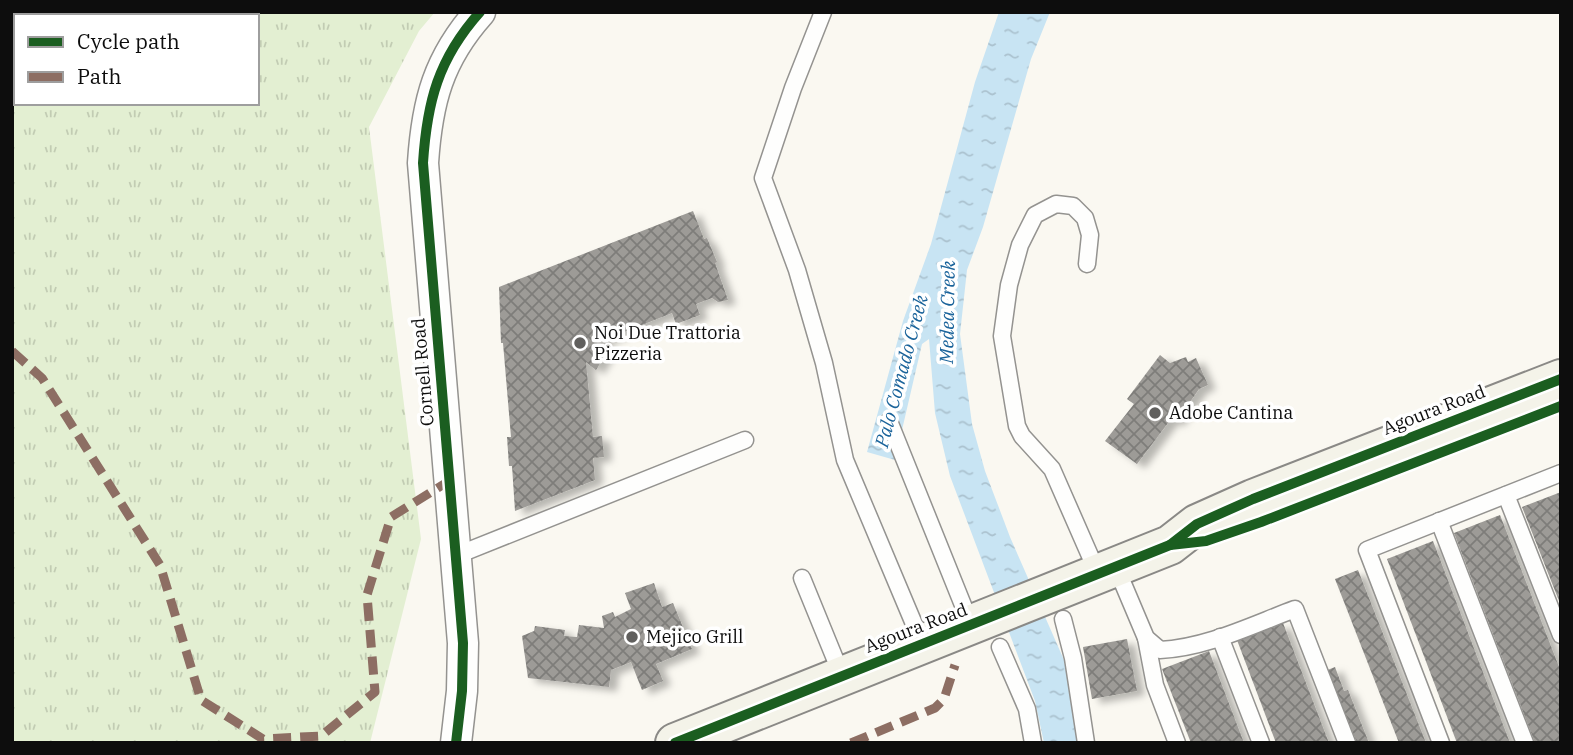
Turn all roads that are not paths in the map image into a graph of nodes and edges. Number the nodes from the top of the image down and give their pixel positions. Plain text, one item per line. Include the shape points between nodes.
1 (480, 12) edge
2 (823, 12) edge
3 (1087, 264) dead end
4 (1561, 379) edge
5 (1561, 406) edge
6 (888, 421) dead end
7 (745, 440) dead end
8 (1561, 473) edge
9 (1506, 495) junction
10 (1439, 521) junction
11 (1170, 545) junction
12 (455, 556) junction
13 (1107, 571) junction
14 (802, 578) dead end
15 (1063, 620) dead end
16 (1561, 635) edge
17 (986, 636) junction
18 (1220, 637) junction
19 (1146, 638) junction
20 (922, 643) junction
21 (842, 676) junction
22 (456, 743) edge
23 (675, 743) edge
24 (1033, 743) edge
25 (1086, 743) edge
26 (1177, 743) edge
27 (1261, 743) edge
28 (1347, 743) edge
29 (1441, 743) edge
30 (1525, 743) edge

1 - 12 street, Cornell Road via 447,57 434,88 423,163
2 - 20 lane via 763,177 800,280 845,460
3 - 13 lane via 1090,235 1085,218 1073,206 1056,204 1035,215 1020,245 1009,285 1002,336 1017,426 1052,469
4 - 11 main road, Agoura Road via 1253,499 1197,524
5 - 11 main road, Agoura Road via 1261,522 1206,541
6 - 17 lane
7 - 12 lane
8 - 9 lane
9 - 10 lane
9 - 16 lane
10 - 29 lane via 1367,550
10 - 30 lane
11 - 13 main road, Agoura Road
12 - 22 street, Cornell Road via 463,643
13 - 17 main road, Agoura Road
13 - 19 lane
14 - 21 lane
15 - 25 lane
17 - 20 main road, Agoura Road
17 - 24 lane via 1027,709
18 - 19 lane via 1176,650 1160,650
18 - 27 lane
18 - 28 lane via 1295,609
19 - 26 lane via 1155,685
20 - 21 main road, Agoura Road
21 - 23 main road, Agoura Road

